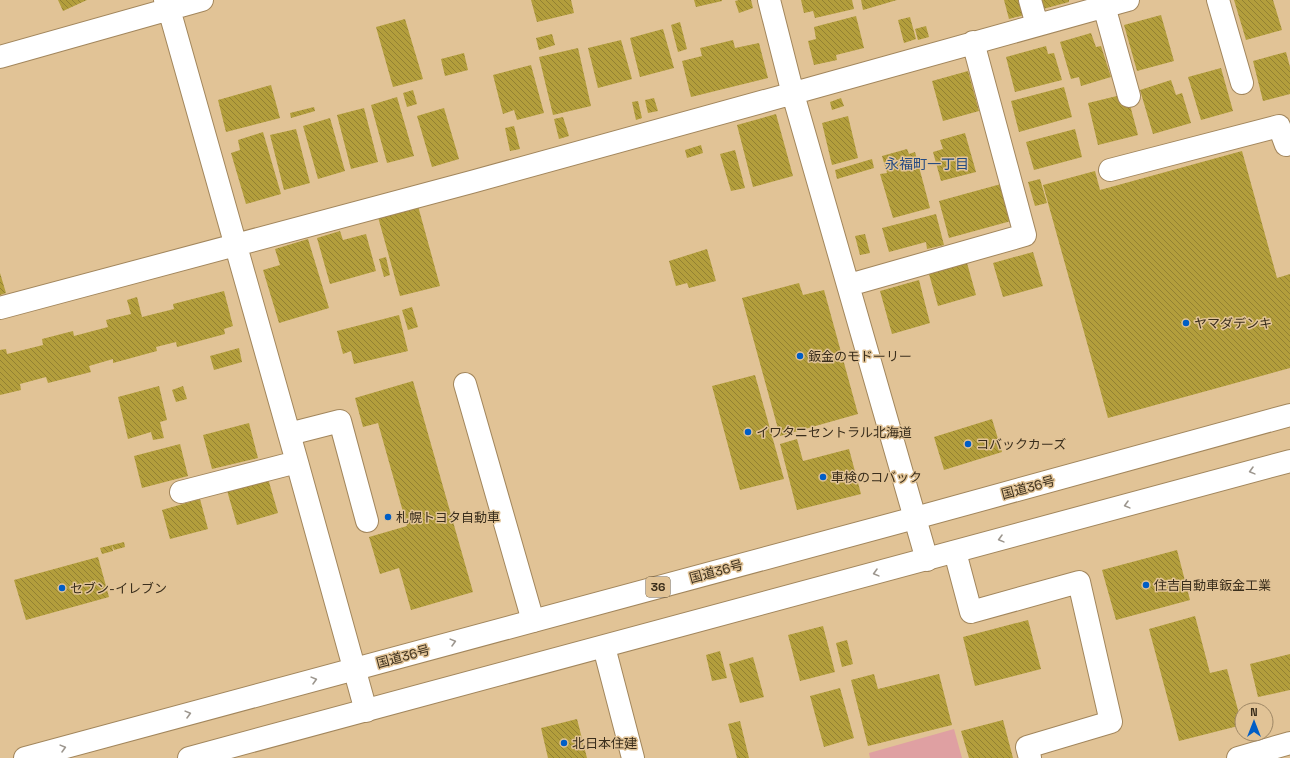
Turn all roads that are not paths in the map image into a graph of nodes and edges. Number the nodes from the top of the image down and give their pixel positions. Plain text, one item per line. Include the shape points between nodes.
1 (202, 0) edge
2 (769, 0) edge
3 (1030, 0) edge
4 (1218, 0) edge
5 (1120, 2) edge
6 (167, 5) edge
7 (1037, 25) junction
8 (973, 42) junction
9 (0, 57) edge
10 (1242, 83) dead end
11 (794, 94) junction
12 (1129, 96) dead end
13 (1289, 150) edge
14 (1110, 170) dead end
15 (235, 246) junction
16 (849, 285) junction
17 (0, 308) edge
18 (465, 384) dead end
19 (1290, 415) edge
20 (289, 434) junction
21 (1290, 461) edge
22 (297, 462) junction
23 (181, 492) dead end
24 (916, 518) junction
25 (367, 521) dead end
26 (956, 552) junction
27 (927, 560) junction
28 (533, 621) junction
29 (604, 647) junction
30 (355, 669) junction
31 (366, 711) junction
32 (1290, 743) edge
33 (25, 758) edge
34 (189, 758) edge
35 (633, 758) edge
36 (1030, 758) edge
37 (1238, 758) edge

1 - 6 main road
2 - 11 main road
3 - 7 main road
4 - 10 main road
5 - 7 main road
5 - 12 main road
6 - 9 main road
6 - 15 main road
7 - 8 main road
8 - 11 main road
8 - 16 main road via 1025,235
11 - 15 main road
11 - 16 main road
13 - 14 main road via 1280,126
15 - 17 main road
15 - 20 main road
16 - 24 main road
18 - 28 main road
19 - 24 main road, 国道36号 / 36
20 - 22 main road
20 - 25 main road via 340,421
21 -> 26 main road
22 - 23 main road
22 - 30 main road
24 - 27 main road
24 - 28 main road, 国道36号 / 36
26 - 27 main road
26 - 36 main road via 972,612 1078,582 1110,722 1027,747
27 -> 29 main road
30 -> 28 main road, 国道36号 / 36
29 - 31 main road
29 - 35 main road
30 - 31 main road
33 -> 30 main road, 国道36号 / 36
31 - 34 main road
32 - 37 main road

